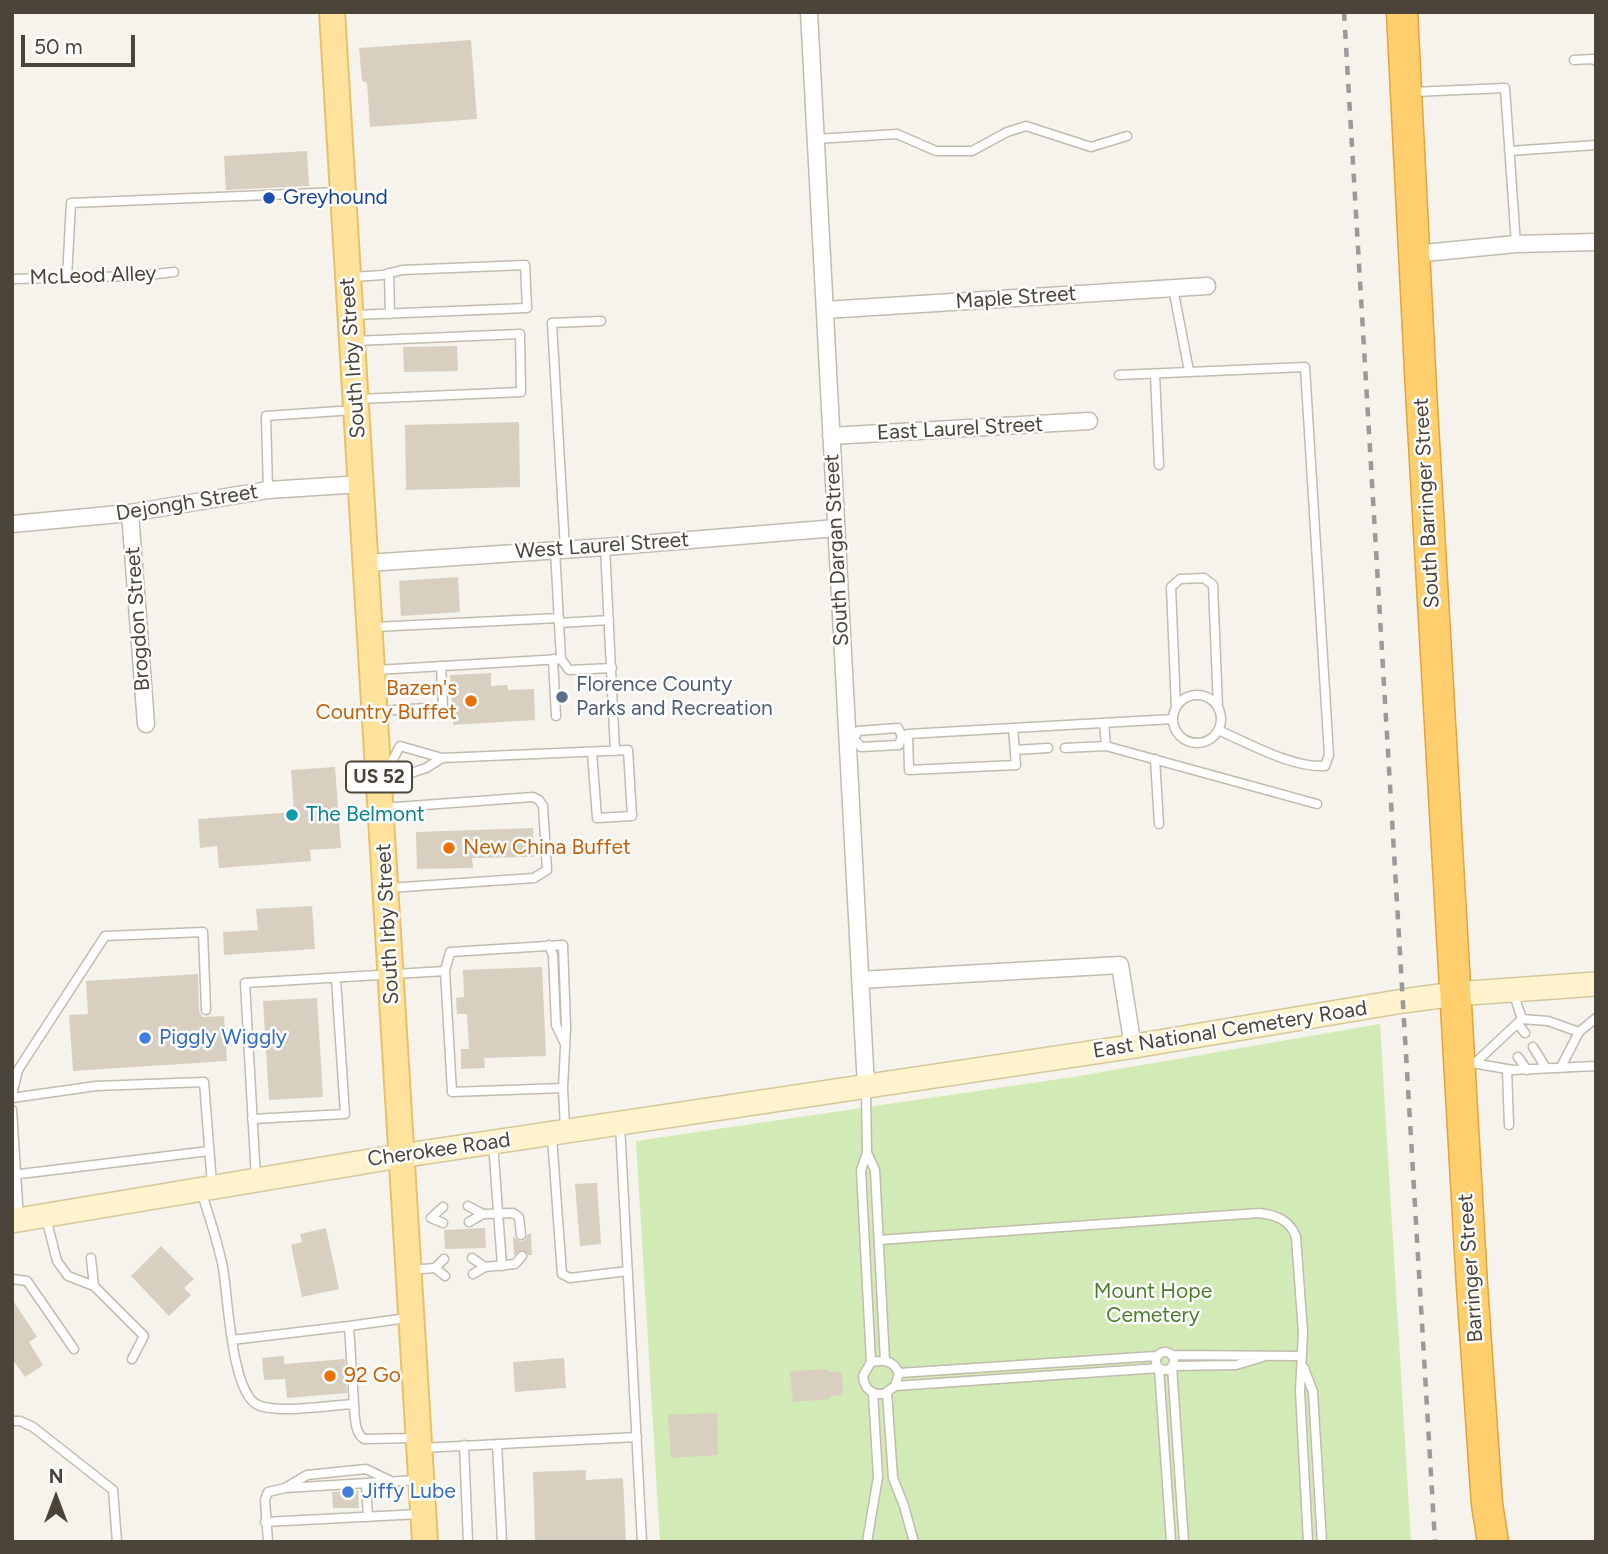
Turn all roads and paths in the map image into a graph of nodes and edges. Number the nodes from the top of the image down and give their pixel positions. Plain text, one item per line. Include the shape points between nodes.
1 (331, 12) edge
2 (809, 12) edge
3 (1402, 12) edge
4 (1574, 60) dead end
5 (1596, 61) edge
6 (1406, 93) junction
7 (1127, 136) dead end
8 (816, 139) junction
9 (1596, 145) edge
10 (1508, 151) junction
11 (343, 191) junction
12 (1596, 242) edge
13 (1516, 244) junction
14 (1414, 254) junction
15 (174, 272) dead end
16 (389, 273) junction
17 (68, 277) junction
18 (348, 277) junction
19 (12, 279) edge
20 (1207, 286) dead end
21 (1173, 288) junction
22 (825, 310) junction
23 (390, 314) junction
24 (351, 315) junction
25 (601, 321) dead end
26 (352, 341) junction
27 (1189, 371) junction
28 (1155, 374) junction
29 (1119, 375) dead end
30 (356, 405) junction
31 (1089, 421) dead end
32 (831, 436) junction
33 (1159, 465) dead end
34 (362, 484) junction
35 (268, 490) junction
36 (130, 513) junction
37 (12, 524) edge
38 (836, 528) junction
39 (605, 547) junction
40 (560, 550) junction
41 (367, 563) junction
42 (609, 620) junction
43 (559, 621) junction
44 (371, 627) junction
45 (557, 659) junction
46 (441, 666) junction
47 (612, 668) junction
48 (373, 670) junction
49 (1176, 708) junction
50 (1218, 708) junction
51 (375, 711) junction
52 (556, 716) dead end
53 (1173, 719) junction
54 (1104, 723) junction
55 (146, 724) dead end
56 (1013, 728) junction
57 (1218, 730) junction
58 (905, 735) junction
59 (851, 739) junction
60 (1106, 746) junction
61 (1048, 748) dead end
62 (1065, 748) dead end
63 (1015, 750) junction
64 (615, 751) junction
65 (592, 752) junction
66 (442, 758) junction
67 (1155, 759) junction
68 (385, 763) junction
69 (1317, 804) dead end
70 (381, 808) junction
71 (1159, 824) dead end
72 (386, 888) junction
73 (445, 971) junction
74 (391, 976) junction
75 (336, 979) junction
76 (860, 980) junction
77 (1596, 984) edge
78 (1512, 990) junction
79 (1455, 994) junction
80 (206, 1010) dead end
81 (1596, 1018) edge
82 (1520, 1021) junction
83 (1579, 1032) junction
84 (1525, 1033) dead end
85 (1133, 1046) junction
86 (1533, 1047) dead end
87 (1518, 1057) dead end
88 (1467, 1062) junction
89 (1596, 1066) edge
90 (1561, 1067) junction
91 (1546, 1068) junction
92 (1507, 1069) junction
93 (1527, 1070) junction
94 (866, 1087) junction
95 (564, 1088) junction
96 (12, 1096) edge
97 (12, 1110) edge
98 (252, 1119) junction
99 (620, 1122) junction
100 (1508, 1125) dead end
101 (559, 1133) junction
102 (494, 1142) junction
103 (209, 1151) junction
104 (867, 1153) junction
105 (400, 1156) junction
106 (14, 1175) edge
107 (256, 1179) junction
108 (206, 1187) junction
109 (468, 1206) dead end
110 (443, 1207) dead end
111 (483, 1214) junction
112 (498, 1214) junction
113 (45, 1215) junction
114 (431, 1218) junction
115 (16, 1220) edge
116 (404, 1221) junction
117 (469, 1222) dead end
118 (443, 1223) dead end
119 (521, 1235) dead end
120 (878, 1240) junction
121 (522, 1256) dead end
122 (91, 1258) dead end
123 (472, 1258) dead end
124 (444, 1259) dead end
125 (502, 1266) junction
126 (485, 1267) junction
127 (435, 1268) junction
128 (407, 1270) junction
129 (628, 1271) junction
130 (473, 1274) dead end
131 (446, 1276) dead end
132 (12, 1279) edge
133 (94, 1286) junction
134 (410, 1318) junction
135 (349, 1326) junction
136 (232, 1340) junction
137 (74, 1349) dead end
138 (1172, 1355) junction
139 (1156, 1356) junction
140 (1263, 1357) junction
141 (132, 1359) dead end
142 (1302, 1359) junction
143 (885, 1361) junction
144 (871, 1362) junction
145 (1172, 1366) junction
146 (1159, 1368) junction
147 (899, 1373) junction
148 (891, 1389) junction
149 (873, 1393) junction
150 (354, 1404) junction
151 (12, 1422) edge
152 (637, 1437) junction
153 (418, 1443) junction
154 (497, 1444) junction
155 (464, 1446) junction
156 (421, 1480) junction
157 (393, 1482) junction
158 (366, 1485) junction
159 (285, 1488) junction
160 (423, 1514) junction
161 (368, 1517) junction
162 (265, 1522) junction
163 (117, 1542) edge
164 (268, 1542) edge
165 (425, 1542) edge
166 (468, 1542) edge
167 (502, 1542) edge
168 (642, 1542) edge
169 (867, 1542) edge
170 (914, 1542) edge
171 (1171, 1542) edge
172 (1184, 1542) edge
173 (1308, 1542) edge
174 (1322, 1542) edge
175 (1493, 1542) edge

1 - 11 main road, South Irby Street / US 52
2 - 8 street, South Dargan Street
3 - 6 highway, South Barringer Street
4 - 5 lane
6 - 10 lane via 1505,89
6 - 14 highway, South Barringer Street
7 - 8 lane via 1091,148 1026,126 972,151 936,151 897,134
8 - 22 street, South Dargan Street
9 - 10 lane
10 - 13 lane
11 - 17 lane via 71,203
11 - 18 main road, South Irby Street / US 52
12 - 13 street
13 - 14 street
14 - 79 highway, South Barringer Street
15 - 17 lane, McLeod Alley
16 - 18 lane
16 - 23 lane
16 - 23 lane via 525,265 527,308
17 - 19 lane, McLeod Alley
18 - 24 main road, South Irby Street / US 52
20 - 21 street, Maple Street
21 - 22 street, Maple Street
21 - 27 lane
22 - 32 street, South Dargan Street
23 - 24 lane
24 - 26 main road, South Irby Street / US 52
25 - 40 lane via 552,323
26 - 30 main road, South Irby Street / US 52
26 - 30 lane via 520,334 521,392
27 - 28 lane
27 - 57 lane via 1304,367 1329,755 1325,766 1313,766
28 - 29 lane
28 - 33 lane
30 - 34 main road, South Irby Street / US 52
30 - 35 lane via 266,416
31 - 32 street, East Laurel Street
32 - 38 street, South Dargan Street
34 - 35 street, Dejongh Street
34 - 41 main road, South Irby Street / US 52
35 - 36 street, Dejongh Street
36 - 37 street, Dejongh Street
36 - 55 street, Brogdon Street
38 - 39 street, West Laurel Street
38 - 59 street, South Dargan Street
39 - 40 street, West Laurel Street
39 - 42 lane
40 - 41 street, West Laurel Street
40 - 43 lane
41 - 44 main road, South Irby Street / US 52
42 - 43 lane
42 - 47 lane
43 - 44 lane
43 - 45 lane
44 - 48 main road, South Irby Street / US 52
45 - 46 lane
45 - 47 lane via 569,670
45 - 52 lane
46 - 48 lane
46 - 51 lane via 443,707
47 - 64 lane
48 - 51 main road, South Irby Street / US 52
49 - 50 lane via 1193,695 1208,697
49 - 50 lane via 1171,587 1180,579 1204,578 1213,584
49 - 53 lane
50 - 57 lane
51 - 68 main road, South Irby Street / US 52
53 - 54 lane
53 - 57 lane via 1178,733 1191,741 1206,740
54 - 56 lane
54 - 60 lane
56 - 58 lane
56 - 63 lane
58 - 59 lane via 898,728 858,731
58 - 59 lane via 899,745 861,747
58 - 63 lane via 909,770 1016,765
59 - 76 street, South Dargan Street
60 - 62 lane
60 - 67 lane
61 - 63 lane
64 - 65 lane
64 - 65 lane via 628,750 632,816 597,818
65 - 66 lane
66 - 68 lane via 401,776
66 - 68 lane via 400,746
67 - 69 lane
67 - 71 lane
68 - 70 main road, South Irby Street / US 52
70 - 72 main road, South Irby Street / US 52
70 - 72 lane via 533,797 544,806 547,870 541,875
72 - 74 main road, South Irby Street / US 52
73 - 74 lane
73 - 95 lane via 452,1092
73 - 95 lane via 450,952 563,944
74 - 75 lane
74 - 105 main road, South Irby Street / US 52
75 - 98 lane via 245,984
75 - 98 lane via 345,1114
76 - 85 street via 1120,965
76 - 94 street, South Dargan Street
77 - 78 street, East National Cemetery Road
78 - 79 street, East National Cemetery Road
78 - 82 lane
79 - 85 street, East National Cemetery Road
79 - 88 highway, Barringer Street
80 - 96 lane via 202,932 105,936 18,1070
81 - 83 lane
82 - 83 lane via 1548,1021
82 - 84 lane
82 - 88 lane via 1506,1039
83 - 90 lane
85 - 94 street, East National Cemetery Road
86 - 91 lane
87 - 93 lane
88 - 92 lane
88 - 175 highway, Barringer Street via 1487,1504
89 - 90 lane
90 - 91 lane
91 - 93 lane
92 - 93 lane
92 - 100 lane
94 - 99 street, Cherokee Road
94 - 104 lane
95 - 101 lane
96 - 103 lane via 204,1082
97 - 106 lane
98 - 107 lane
99 - 101 street, Cherokee Road
99 - 129 lane
101 - 102 street, Cherokee Road
101 - 129 lane via 562,1274 570,1278
102 - 105 street, Cherokee Road
102 - 112 lane
103 - 106 lane
103 - 108 lane
104 - 120 lane via 875,1170
104 - 144 lane via 861,1170
105 - 107 street, Cherokee Road
105 - 116 main road, South Irby Street / US 52
106 - 115 lane
107 - 108 street, Cherokee Road
108 - 113 street, Cherokee Road
108 - 136 lane
109 - 111 lane
110 - 114 lane
111 - 112 lane
111 - 117 lane
112 - 119 lane via 519,1217
112 - 125 lane
113 - 115 street, Cherokee Road
113 - 133 lane via 57,1261 68,1276
114 - 116 lane
114 - 118 lane
116 - 128 main road, South Irby Street / US 52
120 - 142 lane via 1271,1214 1290,1225 1296,1237
120 - 143 lane
121 - 125 lane via 515,1264
122 - 133 lane
123 - 126 lane
124 - 127 lane
125 - 126 lane
126 - 130 lane
127 - 128 lane
127 - 131 lane
128 - 134 main road, South Irby Street / US 52
129 - 152 lane
132 - 137 lane via 27,1281
133 - 141 lane via 144,1336
134 - 135 lane
134 - 153 main road, South Irby Street / US 52
135 - 136 lane
135 - 150 lane
136 - 150 lane via 245,1392 255,1404 272,1409
138 - 139 lane
138 - 140 lane
138 - 145 lane
139 - 146 lane
139 - 147 lane
140 - 142 lane
140 - 145 lane via 1236,1365
142 - 173 lane
142 - 174 lane via 1313,1391
143 - 144 lane
143 - 147 lane
144 - 149 lane via 863,1376
145 - 146 lane
145 - 172 lane
146 - 148 lane
146 - 171 lane
147 - 148 lane
148 - 149 lane
148 - 170 lane via 893,1478
149 - 169 lane via 878,1476
150 - 153 lane via 357,1429 364,1439
151 - 163 lane via 33,1427 113,1490
152 - 154 lane
152 - 168 lane
153 - 155 lane
153 - 156 main road, South Irby Street / US 52
154 - 155 lane
154 - 167 lane
155 - 166 lane
156 - 157 lane
156 - 160 main road, South Irby Street / US 52
157 - 158 lane
157 - 159 lane via 366,1469 307,1475
158 - 159 lane
158 - 161 lane
159 - 162 lane via 268,1492
160 - 161 lane
160 - 165 main road, South Irby Street / US 52
161 - 162 lane
162 - 164 lane

